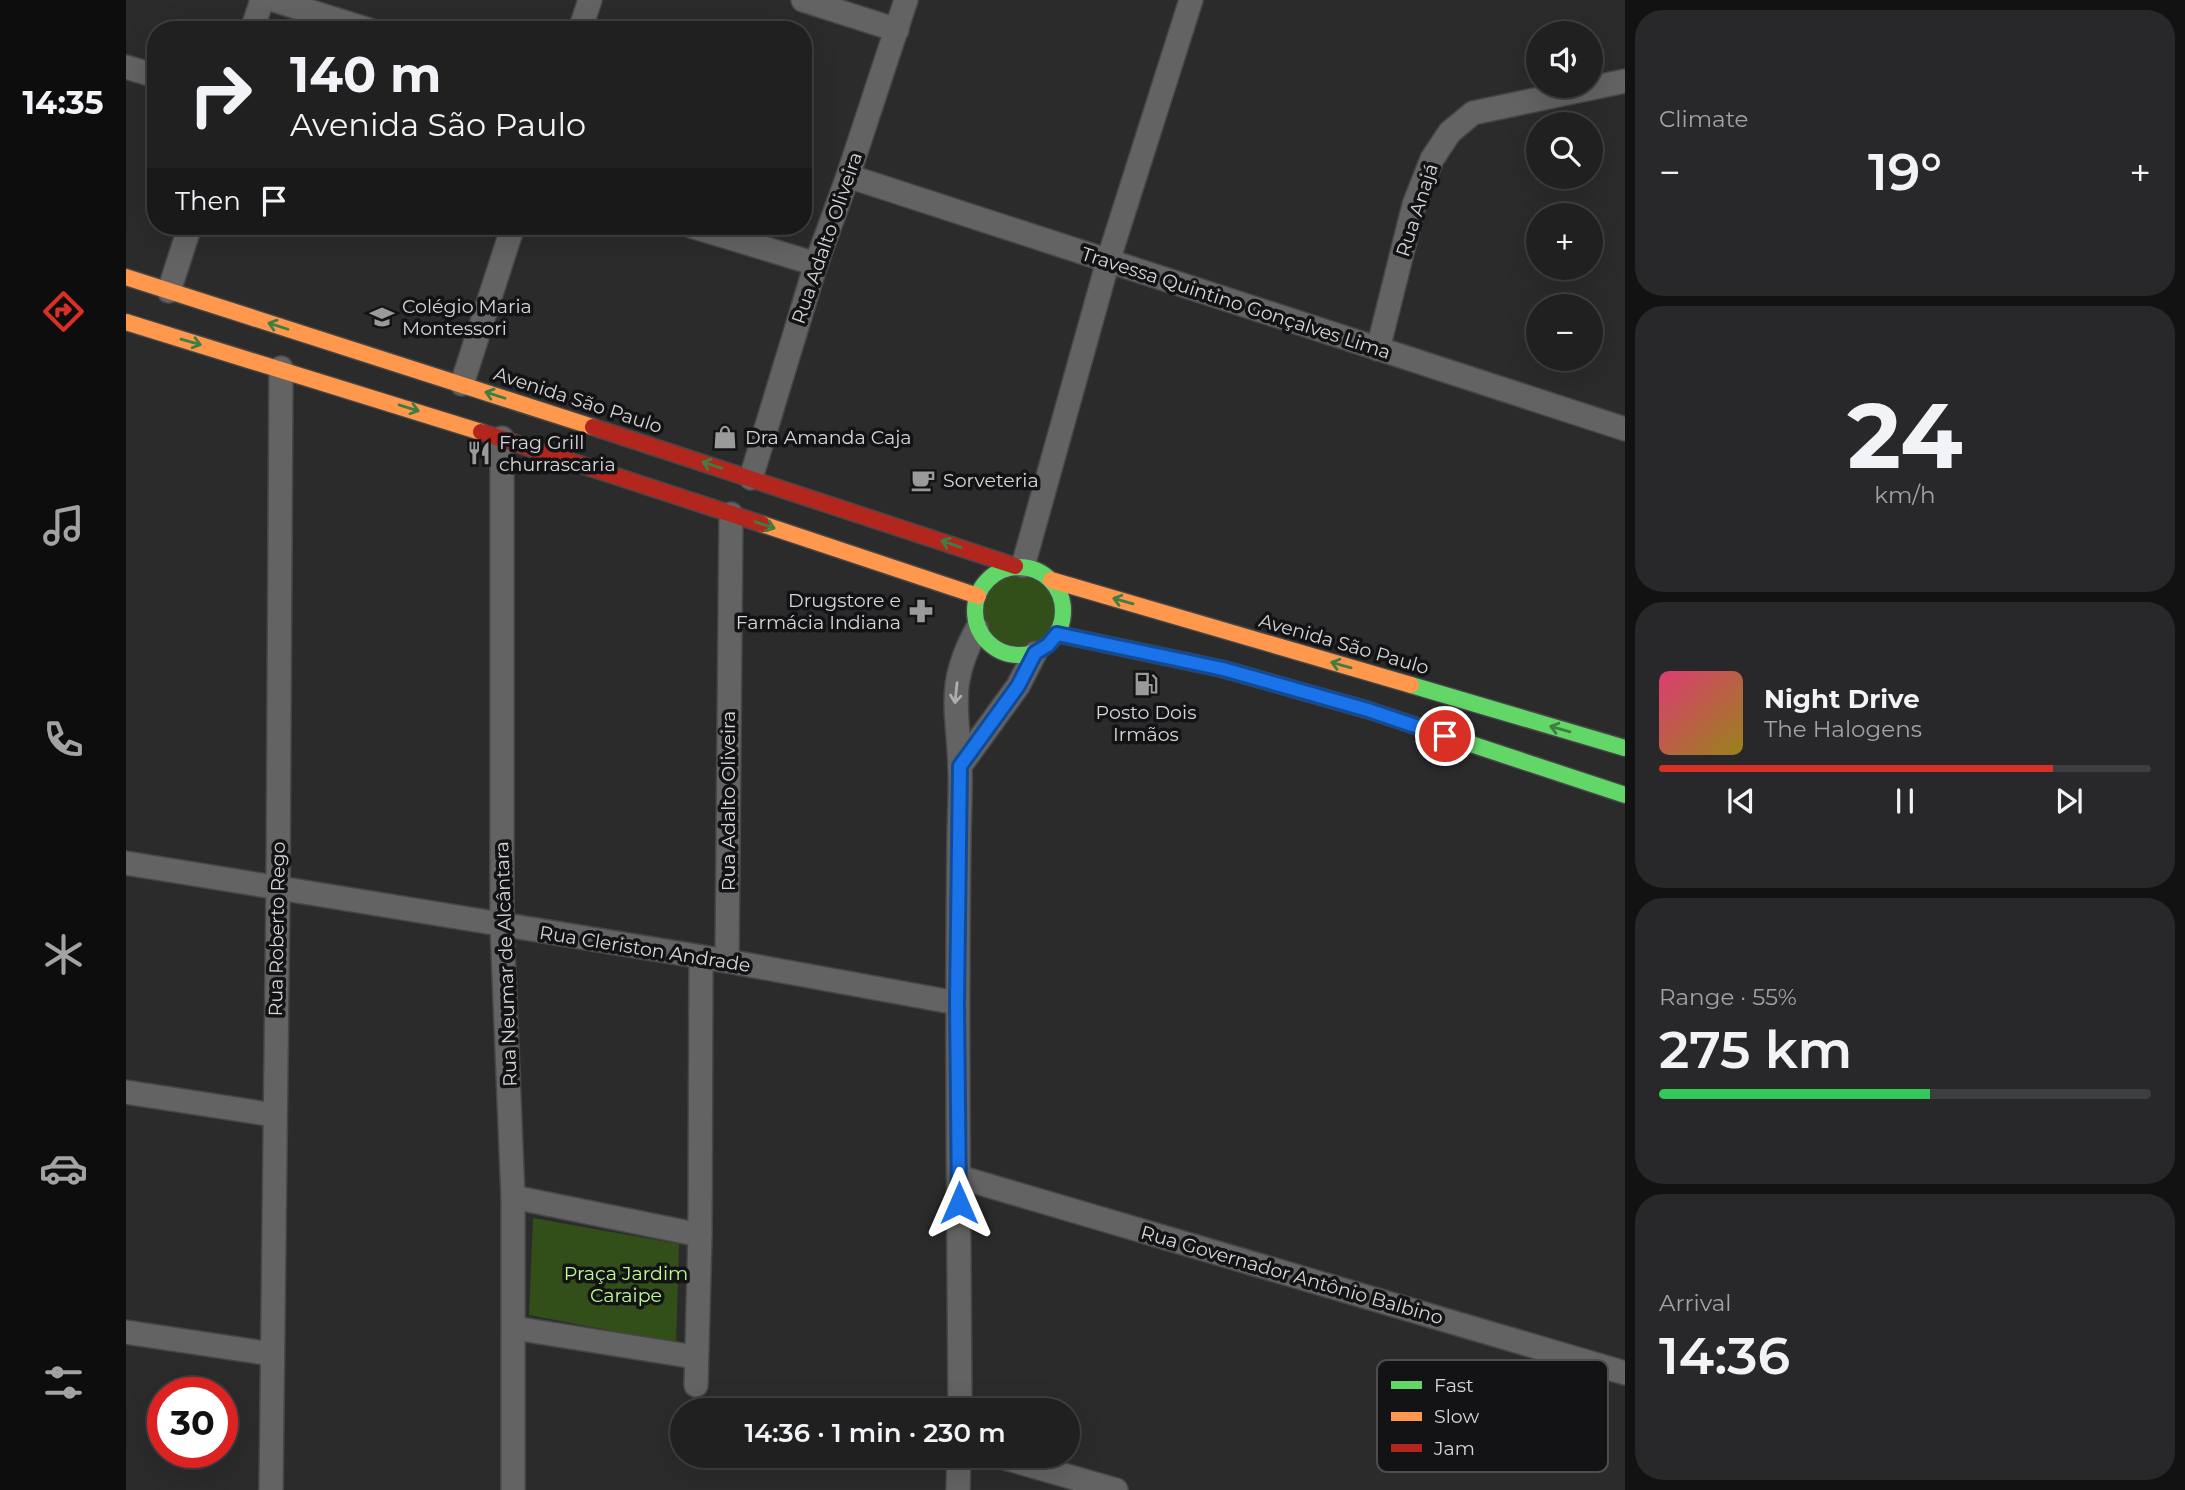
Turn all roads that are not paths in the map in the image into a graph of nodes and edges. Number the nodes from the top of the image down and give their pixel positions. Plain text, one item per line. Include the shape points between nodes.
1 (262, 0) edge
2 (274, 0) edge
3 (590, 0) edge
4 (803, 0) edge
5 (906, 0) edge
6 (1191, 0) edge
7 (255, 21) edge
8 (340, 21) edge
9 (583, 21) edge
10 (897, 30) junction
11 (126, 67) edge
12 (147, 73) edge
13 (1625, 81) edge
14 (848, 176) junction
15 (187, 235) edge
16 (510, 235) edge
17 (721, 235) edge
18 (1108, 261) junction
19 (816, 264) junction
20 (126, 277) edge
21 (169, 291) junction
22 (126, 322) edge
23 (1378, 349) junction
24 (281, 368) junction
25 (461, 384) junction
26 (1625, 429) edge
27 (502, 438) junction
28 (751, 478) junction
29 (731, 513) junction
30 (1019, 566) junction
31 (1051, 580) junction
32 (978, 596) junction
33 (977, 629) junction
34 (1057, 634) junction
35 (1035, 653) junction
36 (1625, 748) edge
37 (960, 766) junction
38 (1625, 794) edge
39 (126, 863) edge
40 (278, 889) junction
41 (502, 926) junction
42 (701, 957) junction
43 (727, 961) junction
44 (957, 1003) junction
45 (126, 1092) edge
46 (274, 1115) junction
47 (959, 1177) junction
48 (513, 1197) junction
49 (699, 1235) junction
50 (514, 1328) junction
51 (126, 1332) edge
52 (272, 1354) junction
53 (695, 1357) junction
54 (1581, 1360) edge
55 (1608, 1368) edge
56 (1625, 1373) edge
57 (696, 1385) dead end
58 (960, 1398) edge
59 (959, 1468) edge
60 (1039, 1468) edge
61 (271, 1490) edge
62 (513, 1490) edge
63 (958, 1490) edge
64 (1115, 1490) edge

1 - 7 street
2 - 8 street
3 - 9 street
4 - 10 street
5 - 10 street, Rua Adalto Oliveira
6 - 18 street
10 - 14 street, Rua Adalto Oliveira
11 - 12 street
13 - 23 street, Rua Anajá via 1473,113 1450,132 1432,159 1414,205
14 - 18 street, Travessa Quintino Gonçalves Lima
14 - 19 street, Rua Adalto Oliveira
15 - 21 street
16 - 25 street
17 - 19 street
18 - 23 street, Travessa Quintino Gonçalves Lima
18 - 30 street
19 - 28 street, Rua Adalto Oliveira
20 - 21 main road, Avenida São Paulo
25 -> 21 main road, Avenida São Paulo
22 -> 24 main road
23 - 26 street, Travessa Quintino Gonçalves Lima
24 -> 27 main road
24 - 40 street, Rua Roberto Rego
28 -> 25 main road, Avenida São Paulo
27 - 29 main road
27 - 41 street, Rua Neumar de Alcântara
30 -> 28 main road, Avenida São Paulo
29 -> 32 main road
29 - 43 street, Rua Adalto Oliveira
30 - 31 main road, Avenida São Paulo via 1038,570
30 - 32 main road via 989,578
31 - 34 main road via 1061,596 1063,616
36 -> 31 main road, Avenida São Paulo
32 - 33 main road via 974,611
33 - 35 main road via 1002,653
33 -> 37 street via 964,654 955,691
34 - 35 main road
34 - 38 main road via 1237,672
35 - 37 street via 1018,686
37 - 44 street
39 - 40 street, Rua Cleriston Andrade
40 - 41 street, Rua Cleriston Andrade
40 - 46 street, Rua Roberto Rego
41 - 42 street, Rua Cleriston Andrade
41 - 48 street, Rua Neumar de Alcântara
42 - 43 street, Rua Cleriston Andrade
42 - 49 street
43 - 44 street, Rua Cleriston Andrade
44 - 47 street
45 - 46 street
46 - 52 street, Rua Roberto Rego
47 - 54 street, Rua Governador Antônio Balbino
47 - 58 street
48 - 49 street
48 - 50 street, Rua Neumar de Alcântara
49 - 53 street
50 - 53 street
50 - 62 street, Rua Neumar de Alcântara
51 - 52 street
52 - 61 street, Rua Roberto Rego
53 - 57 street
55 - 56 street, Rua Governador Antônio Balbino
59 - 63 street
60 - 64 street

